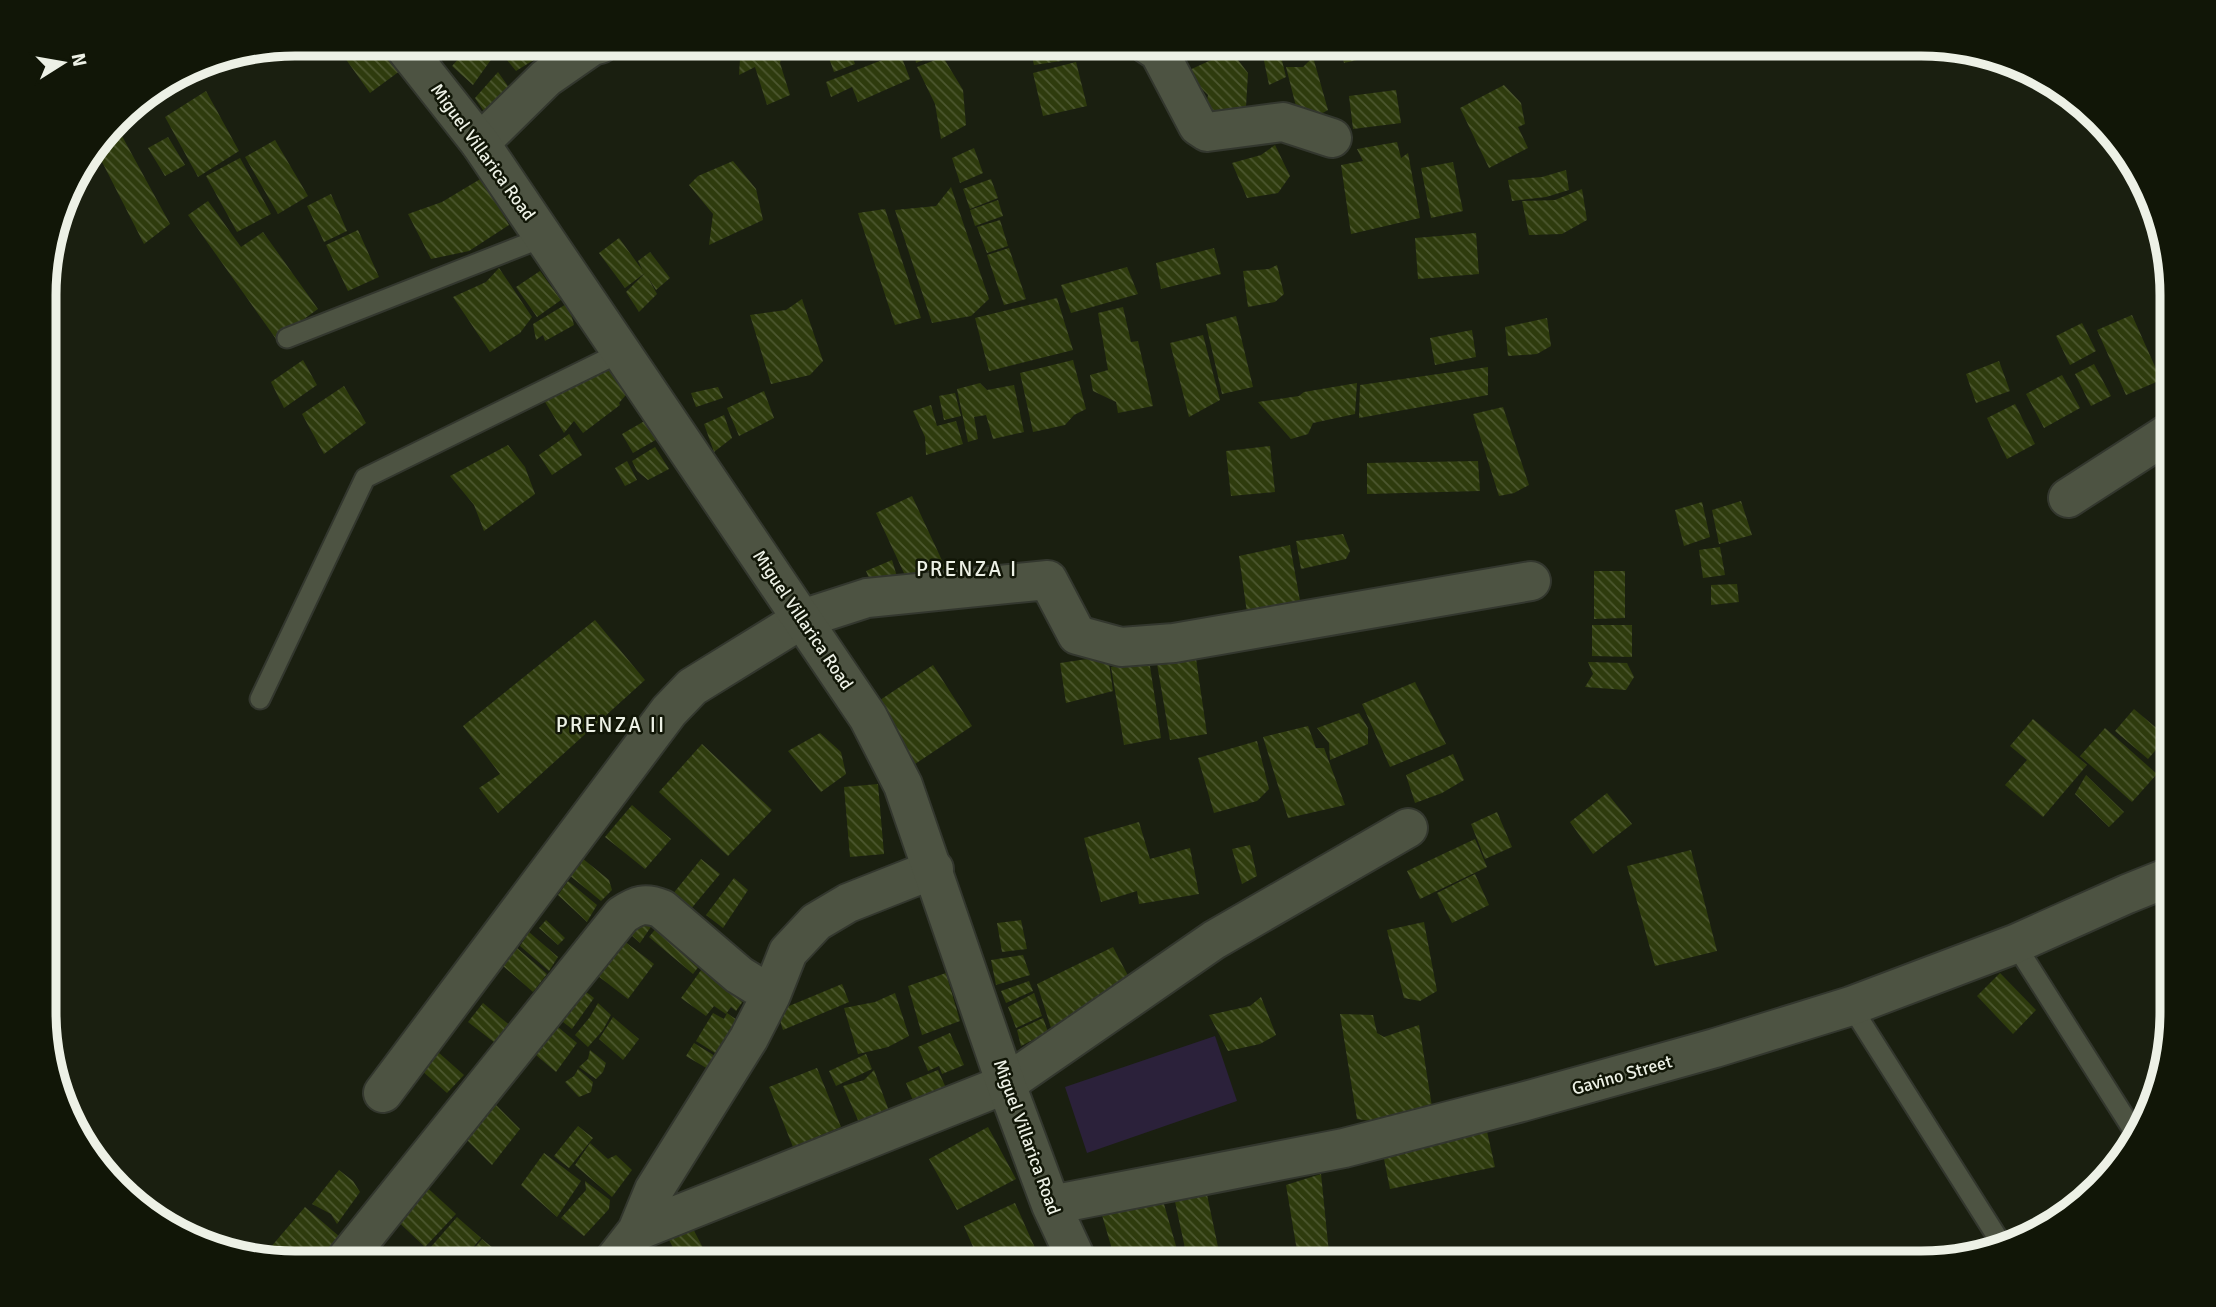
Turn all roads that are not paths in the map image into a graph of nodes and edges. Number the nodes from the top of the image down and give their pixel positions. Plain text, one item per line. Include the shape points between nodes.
1 (1161, 56) edge
2 (411, 57) edge
3 (576, 57) edge
4 (1332, 138) dead end
5 (480, 143) junction
6 (544, 237) junction
7 (287, 338) dead end
8 (621, 352) junction
9 (2159, 440) edge
10 (2068, 499) dead end
11 (1531, 581) dead end
12 (802, 619) junction
13 (260, 699) dead end
14 (1408, 828) dead end
15 (934, 869) junction
16 (2159, 881) edge
17 (2015, 944) junction
18 (771, 995) junction
19 (1851, 1006) junction
20 (1006, 1084) junction
21 (383, 1093) dead end
22 (2131, 1126) edge
23 (1051, 1205) junction
24 (637, 1231) junction
25 (1998, 1238) edge
26 (353, 1251) edge
27 (622, 1251) edge
28 (1072, 1251) edge

1 - 4 street via 1198,126 1207,132 1283,121
2 - 5 street, Miguel Villarica Road
3 - 5 street via 545,78
5 - 6 street, Miguel Villarica Road
6 - 7 lane
6 - 8 street, Miguel Villarica Road
8 - 12 street, Miguel Villarica Road
8 - 13 lane via 365,478
9 - 10 street
11 - 12 street via 1174,643 1121,647 1077,635 1048,580 867,598
12 - 15 street, Miguel Villarica Road via 868,717 903,785
12 - 21 street via 692,687 669,711
14 - 20 street via 1214,940
15 - 18 street via 848,903 816,922 788,952
15 - 20 street, Miguel Villarica Road
16 - 17 street, Gavino Street
17 - 19 street, Gavino Street
17 - 22 lane
18 - 24 street via 654,1190
18 - 26 street via 739,975 662,909 636,906 622,915
19 - 23 street, Gavino Street via 1702,1052 1344,1148
19 - 25 lane
20 - 23 street, Miguel Villarica Road
20 - 24 street
23 - 28 street, Miguel Villarica Road
24 - 27 street

